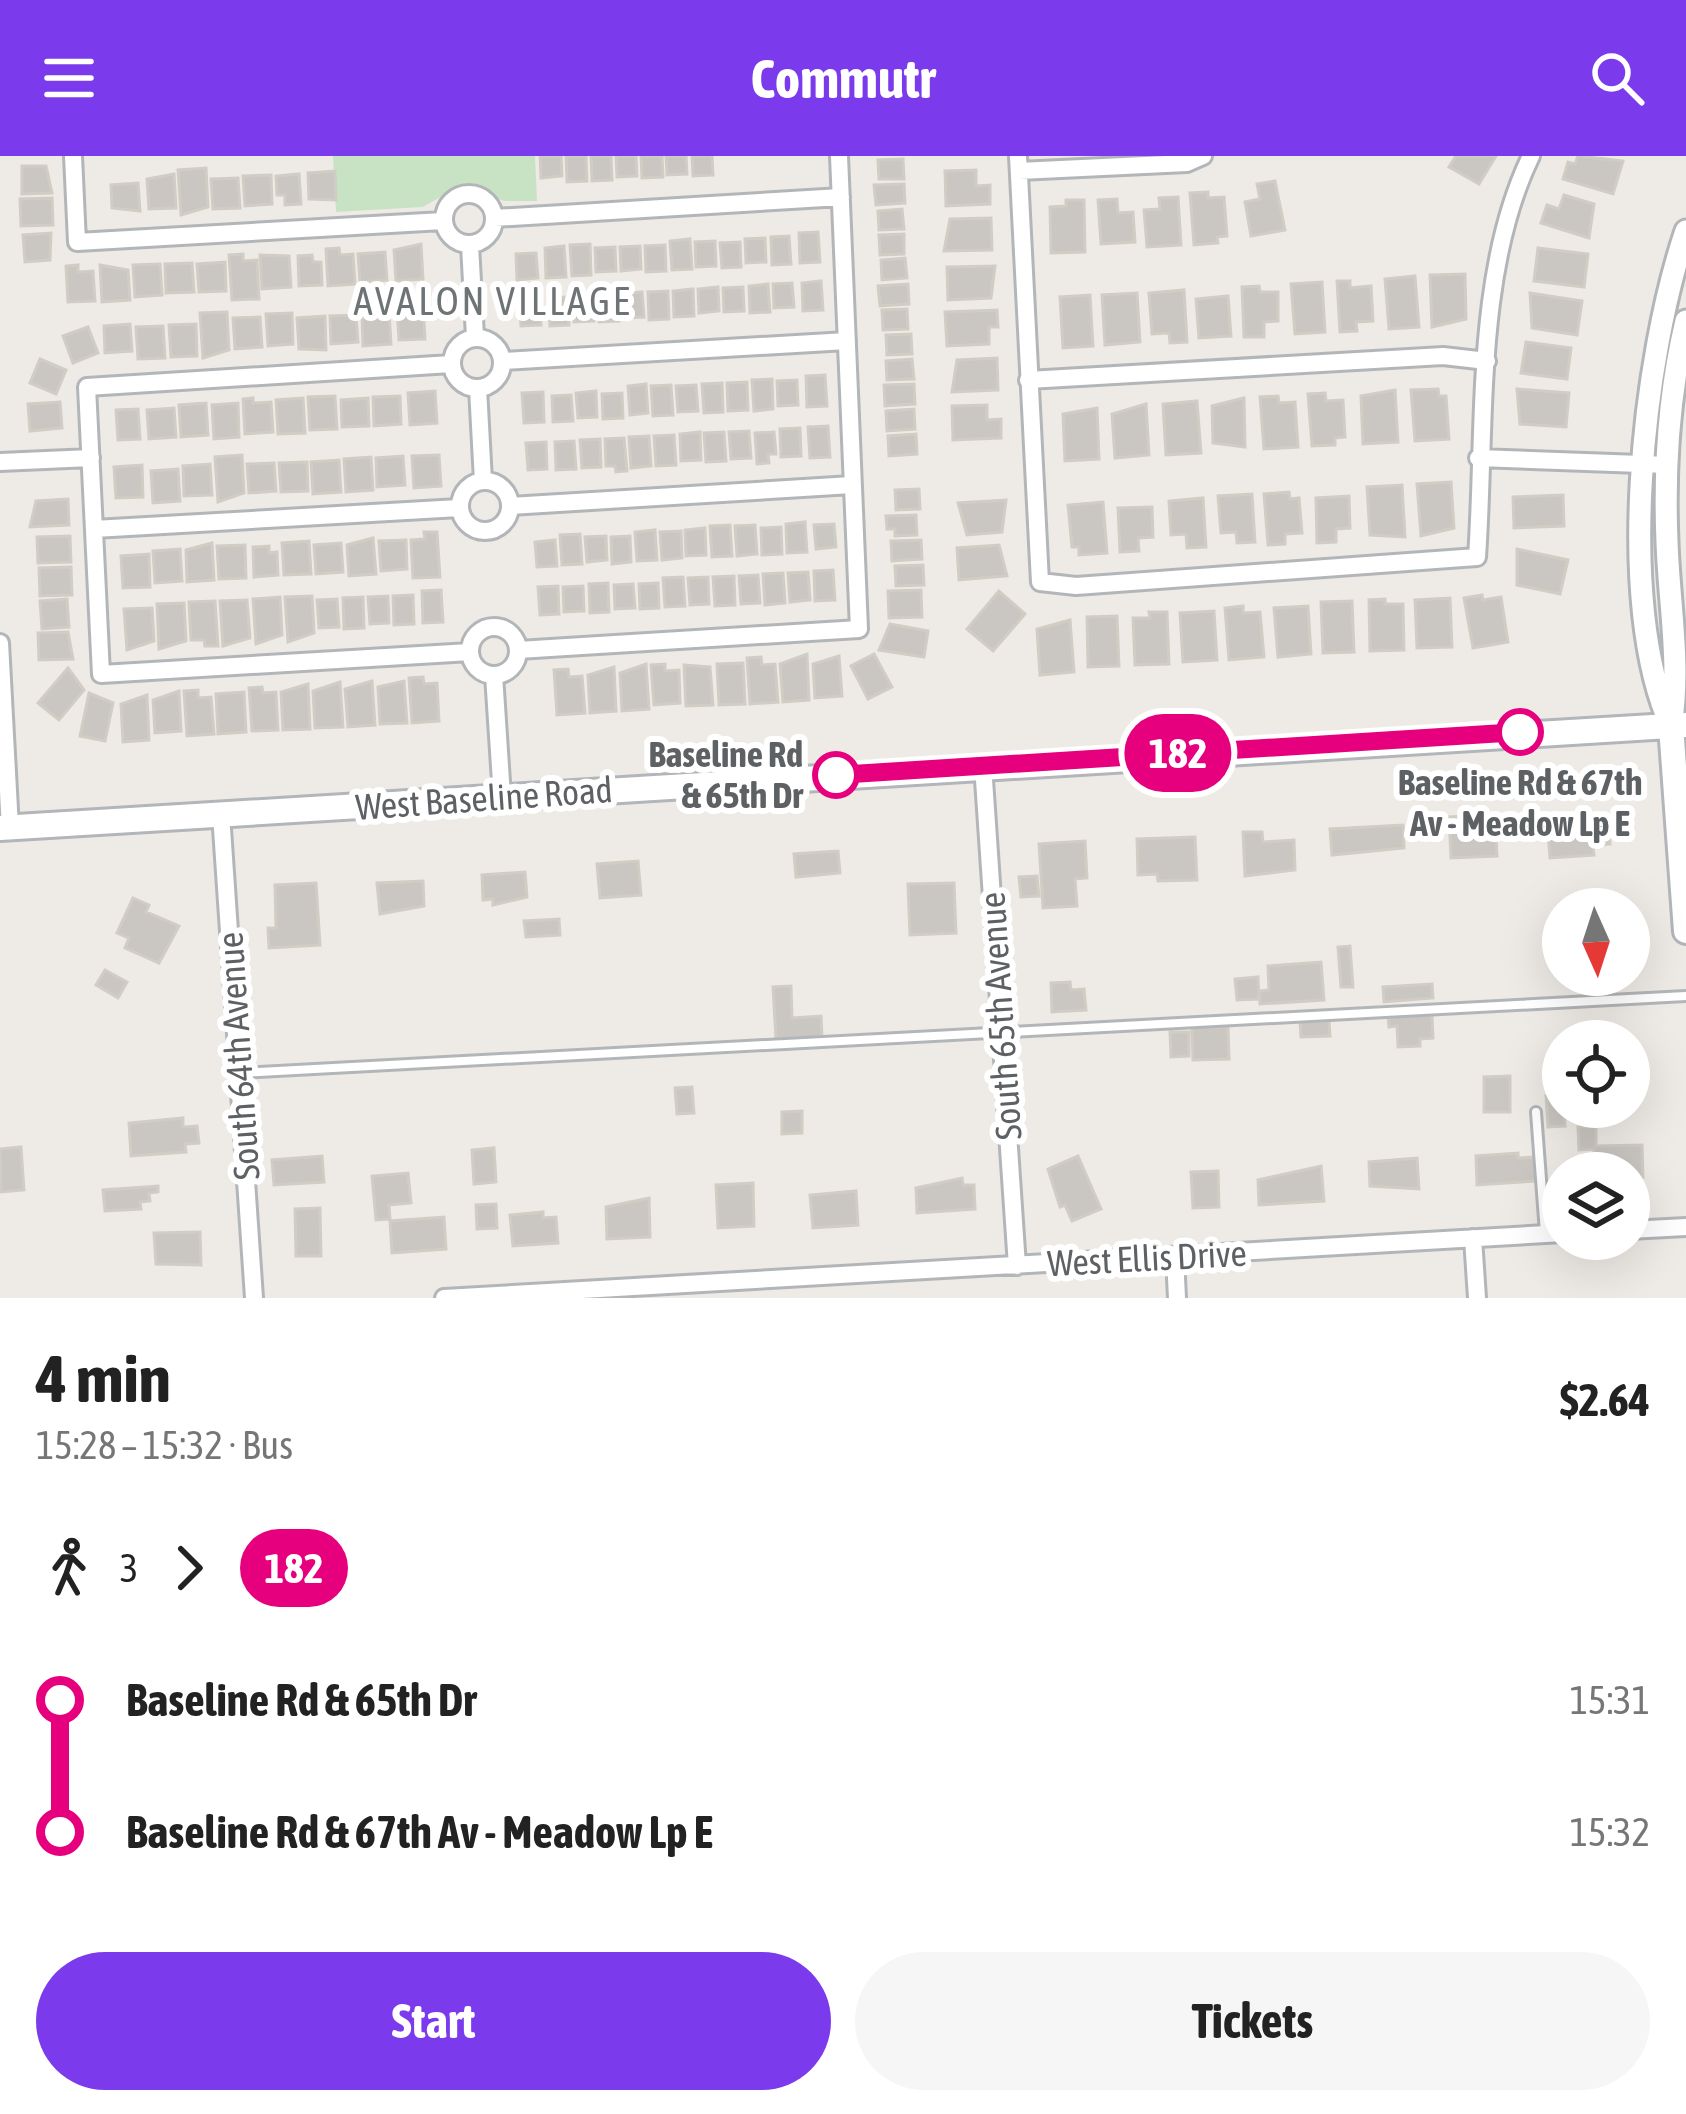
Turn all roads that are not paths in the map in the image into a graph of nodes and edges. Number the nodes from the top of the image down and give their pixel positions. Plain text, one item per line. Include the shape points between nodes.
1 (73, 156) edge
2 (839, 156) edge
3 (1203, 156) edge
4 (1531, 156) edge
5 (1019, 164) edge
6 (841, 197) junction
7 (494, 218) junction
8 (443, 221) junction
9 (1686, 231) edge
10 (470, 245) junction
11 (1686, 321) edge
12 (475, 337) junction
13 (847, 341) junction
14 (502, 361) junction
15 (1487, 361) junction
16 (452, 364) junction
17 (1028, 380) junction
18 (478, 388) junction
19 (91, 458) junction
20 (1478, 458) junction
21 (0, 462) edge
22 (1656, 464) junction
23 (483, 481) junction
24 (853, 485) junction
25 (510, 506) junction
26 (459, 508) junction
27 (94, 529) junction
28 (0, 643) edge
29 (518, 650) junction
30 (470, 652) junction
31 (494, 675) junction
32 (1678, 725) edge
33 (983, 765) junction
34 (502, 797) junction
35 (221, 814) junction
36 (5, 828) edge
37 (1686, 931) edge
38 (1686, 996) edge
39 (1001, 1029) junction
40 (239, 1073) junction
41 (1536, 1112) dead end
42 (1542, 1153) edge
43 (1686, 1227) edge
44 (1650, 1229) edge
45 (1542, 1235) edge
46 (1473, 1238) junction
47 (1174, 1258) junction
48 (1017, 1266) junction
49 (254, 1298) edge
50 (444, 1298) edge
51 (1177, 1298) edge
52 (1477, 1298) edge

1 - 8 street via 77,242
2 - 6 street
3 - 5 street via 1187,163
4 - 15 street via 1504,233
5 - 17 street
6 - 7 street
6 - 13 street
7 - 8 street via 484,200 464,194 446,207
7 - 10 street via 484,239
8 - 10 street via 449,236
9 - 22 street via 1659,327
10 - 12 street
11 - 22 street
12 - 14 street via 491,341
12 - 16 street via 460,343
13 - 14 street
13 - 24 street
14 - 18 street via 493,382
15 - 17 street via 1443,356
15 - 20 street
16 - 18 street via 463,384
16 - 19 street via 87,387
17 - 20 street via 1040,582 1099,585 1477,557
18 - 23 street
19 - 21 street
19 - 27 street
20 - 22 street
22 - 32 street
23 - 25 street via 505,490
23 - 26 street via 463,493
24 - 25 street
24 - 29 street via 859,629
25 - 26 street via 505,522 482,532 466,524
26 - 27 street
27 - 30 street via 101,674
28 - 36 street
29 - 30 street via 508,632 489,628
29 - 31 street via 508,670
30 - 31 street via 478,668
31 - 34 street
32 - 33 main road, West Baseline Road
32 - 37 main road
33 - 34 main road, West Baseline Road
33 - 39 street, South 65th Avenue
34 - 35 main road, West Baseline Road
35 - 36 main road, West Baseline Road
35 - 40 street, South 64th Avenue
38 - 39 lane
39 - 40 lane
39 - 48 street, South 65th Avenue
40 - 49 street, South 64th Avenue
41 - 42 lane
43 - 44 street
45 - 46 street, West Ellis Drive
46 - 47 street, West Ellis Drive
46 - 52 street
47 - 48 street, West Ellis Drive
47 - 51 street
48 - 50 street, West Ellis Drive

